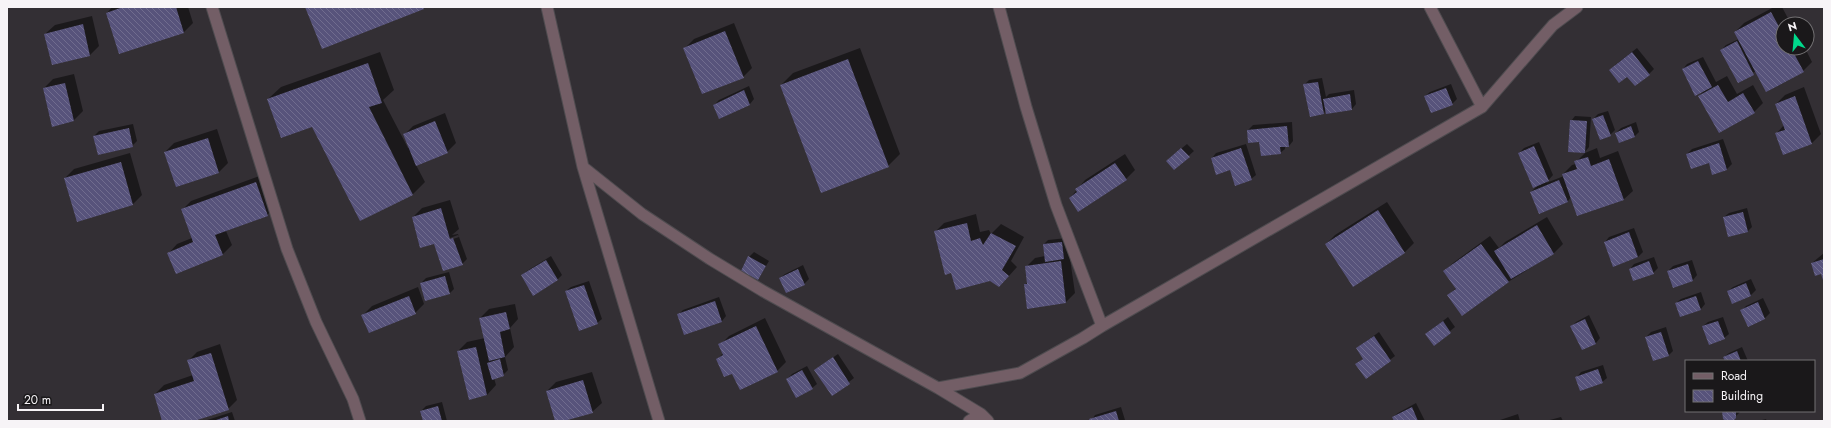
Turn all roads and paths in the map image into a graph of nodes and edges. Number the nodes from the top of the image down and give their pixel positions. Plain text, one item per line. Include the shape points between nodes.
1 (212, 7) edge
2 (547, 7) edge
3 (999, 7) edge
4 (1430, 7) edge
5 (1577, 7) edge
6 (1482, 106) junction
7 (583, 167) junction
8 (1102, 326) junction
9 (938, 388) junction
10 (984, 418) edge
11 (360, 421) edge
12 (659, 421) edge
13 (969, 421) edge

1 - 11 street via 288,249 316,322 353,400
2 - 7 street
3 - 8 street via 1056,205
4 - 6 street
5 - 6 street via 1553,25
6 - 8 street
7 - 9 street via 642,214 710,259
7 - 12 street
8 - 9 street via 1020,373
9 - 10 street
10 - 13 street

